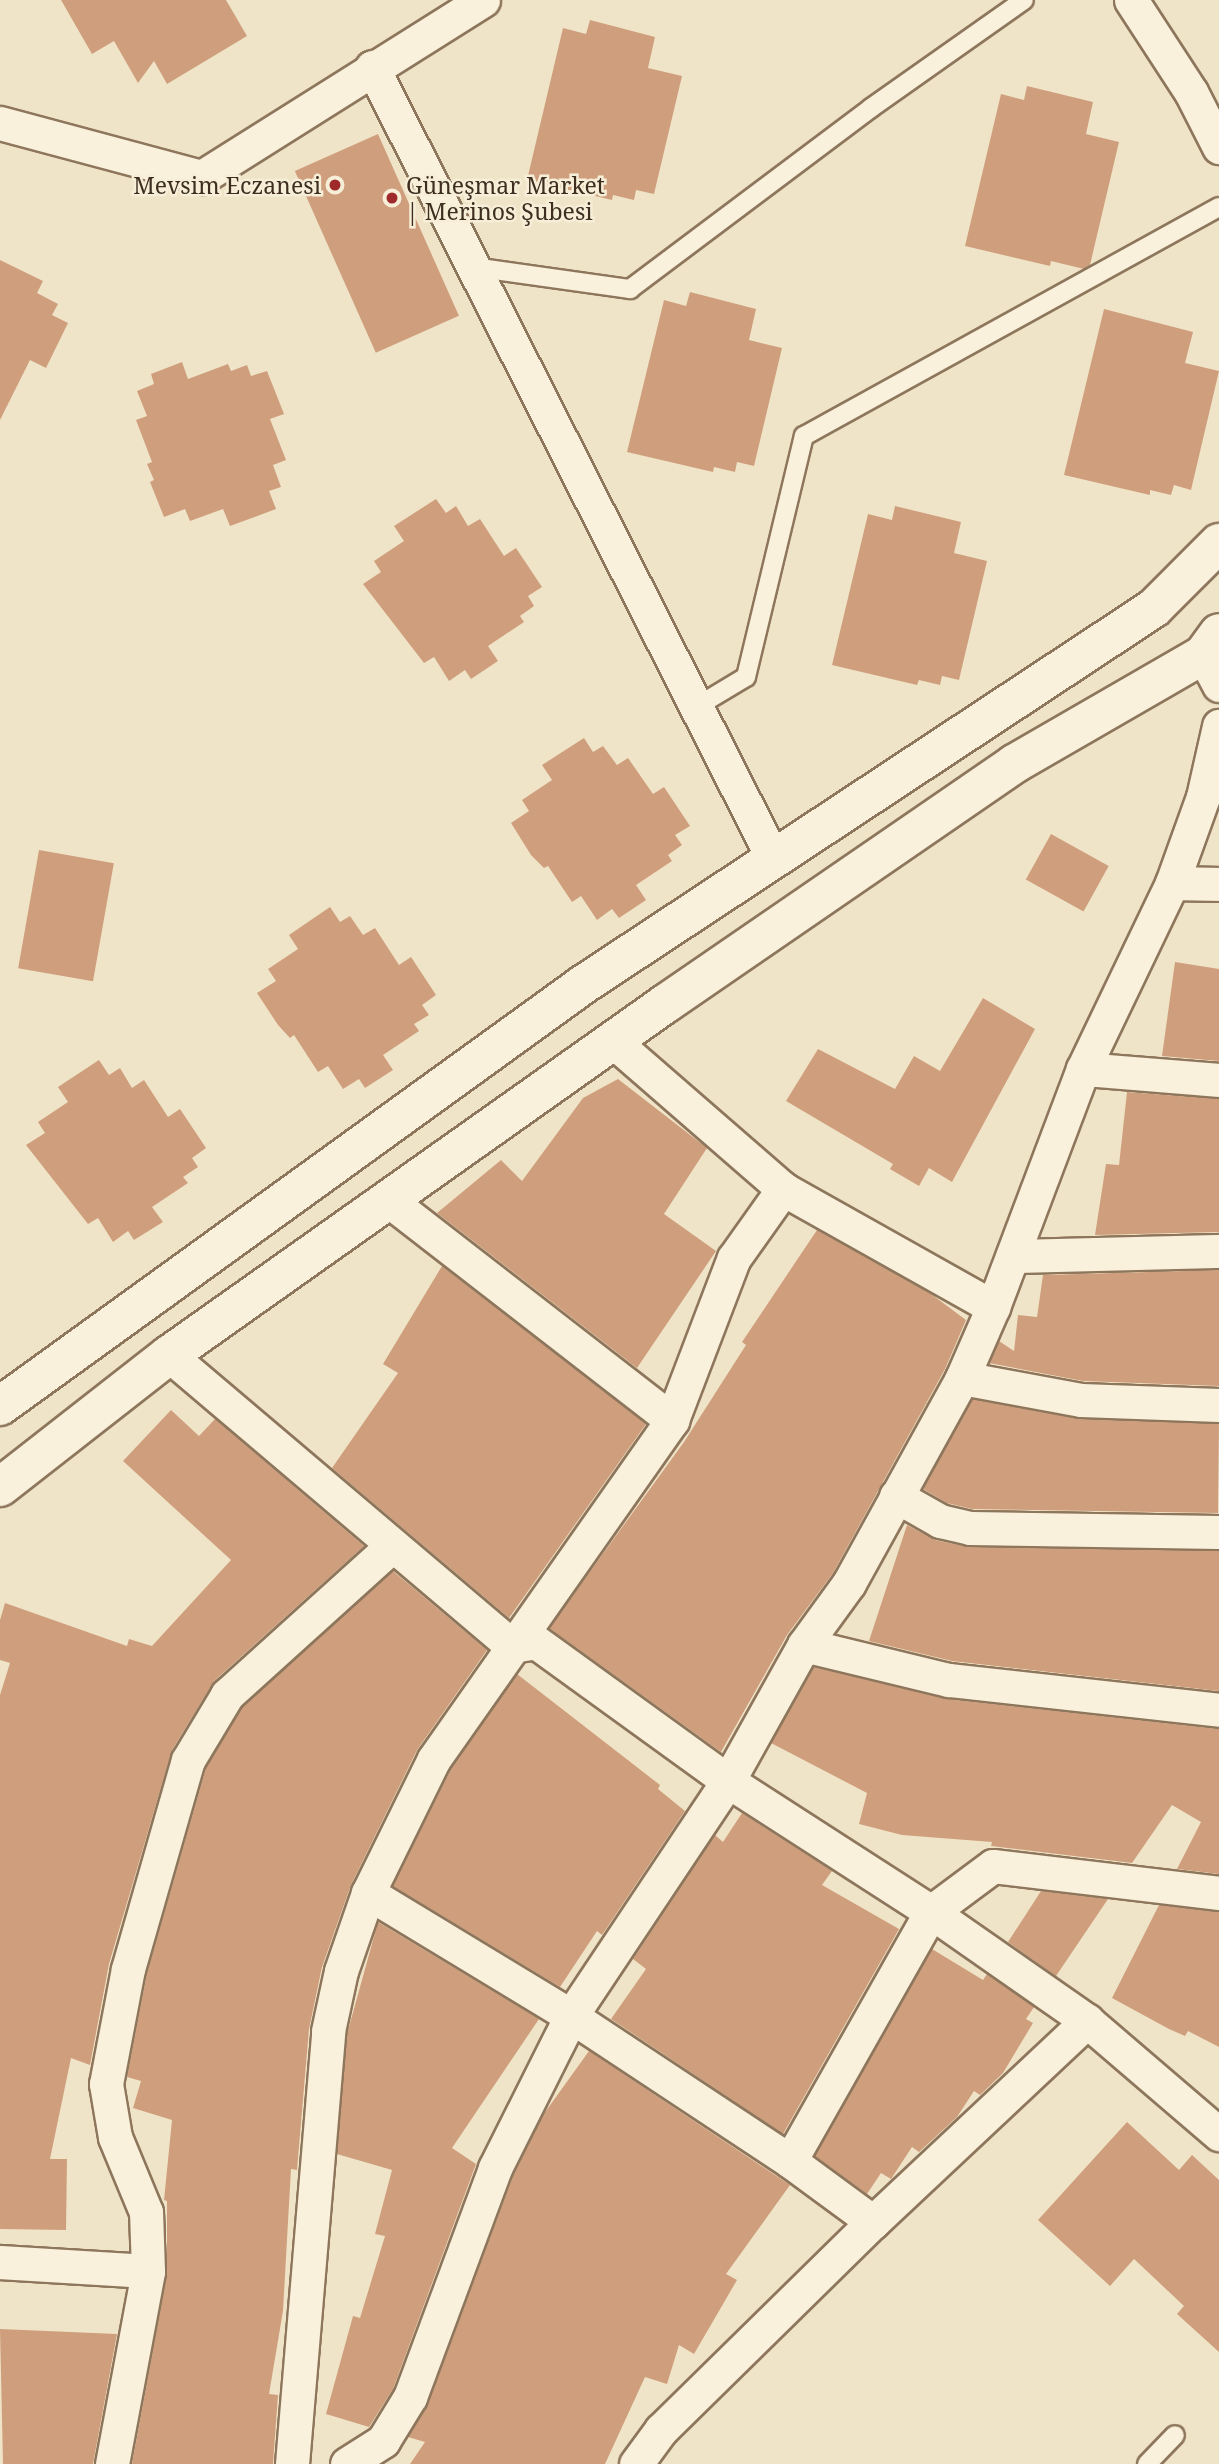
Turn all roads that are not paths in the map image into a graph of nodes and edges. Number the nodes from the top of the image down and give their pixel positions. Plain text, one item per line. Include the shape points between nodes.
1 (483, 0) edge
2 (1024, 0) edge
3 (1139, 3) edge
4 (372, 67) junction
5 (0, 123) edge
6 (1219, 147) edge
7 (1219, 207) edge
8 (473, 267) junction
9 (1219, 544) edge
10 (1214, 658) edge
11 (696, 707) junction
12 (1219, 726) edge
13 (773, 858) junction
14 (1172, 883) junction
15 (1219, 884) edge
16 (613, 1041) junction
17 (1083, 1069) junction
18 (1219, 1080) edge
19 (783, 1189) junction
20 (387, 1199) junction
21 (1219, 1251) edge
22 (1013, 1256) junction
23 (993, 1307) junction
24 (169, 1355) junction
25 (961, 1378) junction
26 (1219, 1405) edge
27 (0, 1406) edge
28 (672, 1420) junction
29 (0, 1488) edge
30 (897, 1496) junction
31 (1219, 1532) edge
32 (392, 1546) junction
33 (804, 1645) junction
34 (512, 1646) junction
35 (1219, 1710) edge
36 (728, 1781) junction
37 (368, 1893) junction
38 (1219, 1893) edge
39 (931, 1912) junction
40 (571, 2016) junction
41 (1087, 2021) junction
42 (1219, 2134) edge
43 (790, 2161) junction
44 (873, 2222) junction
45 (0, 2262) edge
46 (148, 2271) junction
47 (1175, 2435) dead end
48 (112, 2464) edge
49 (292, 2464) edge
50 (347, 2464) edge
51 (636, 2464) edge
52 (1147, 2464) edge

1 - 4 street
2 - 8 lane via 871,107 630,289
3 - 6 street
4 - 5 street via 202,177
4 - 8 street
7 - 11 lane via 804,436 746,677
8 - 11 street
9 - 13 street via 1154,608
10 - 16 street via 1014,764
11 - 13 street
12 - 14 street via 1203,797
13 - 27 street via 584,984
14 - 15 street
14 - 17 street
16 - 19 street
16 - 20 street
17 - 18 street
17 - 22 street
19 - 23 street
19 - 28 street via 734,1258
20 - 24 street
20 - 28 street
21 - 22 street
22 - 23 street
23 - 25 street
24 - 29 street
24 - 32 street
25 - 26 street via 1081,1399
25 - 30 street
28 - 34 street
30 - 31 street via 940,1521 970,1528
30 - 33 street via 849,1583
32 - 34 street
32 - 46 street via 227,1695 188,1760 128,1969 106,2084 115,2137 146,2212
33 - 35 street via 949,1680
33 - 36 street
34 - 36 street via 536,1642
34 - 37 street via 434,1759
36 - 39 street
36 - 40 street
37 - 40 street
37 - 49 street via 341,1971 328,2031
38 - 39 street via 993,1866
39 - 41 street
39 - 43 street
40 - 43 street
40 - 50 street via 495,2168 410,2397 383,2441
41 - 42 street
41 - 44 street
43 - 44 street
44 - 51 street via 661,2430
45 - 46 street
46 - 48 street
47 - 52 lane

